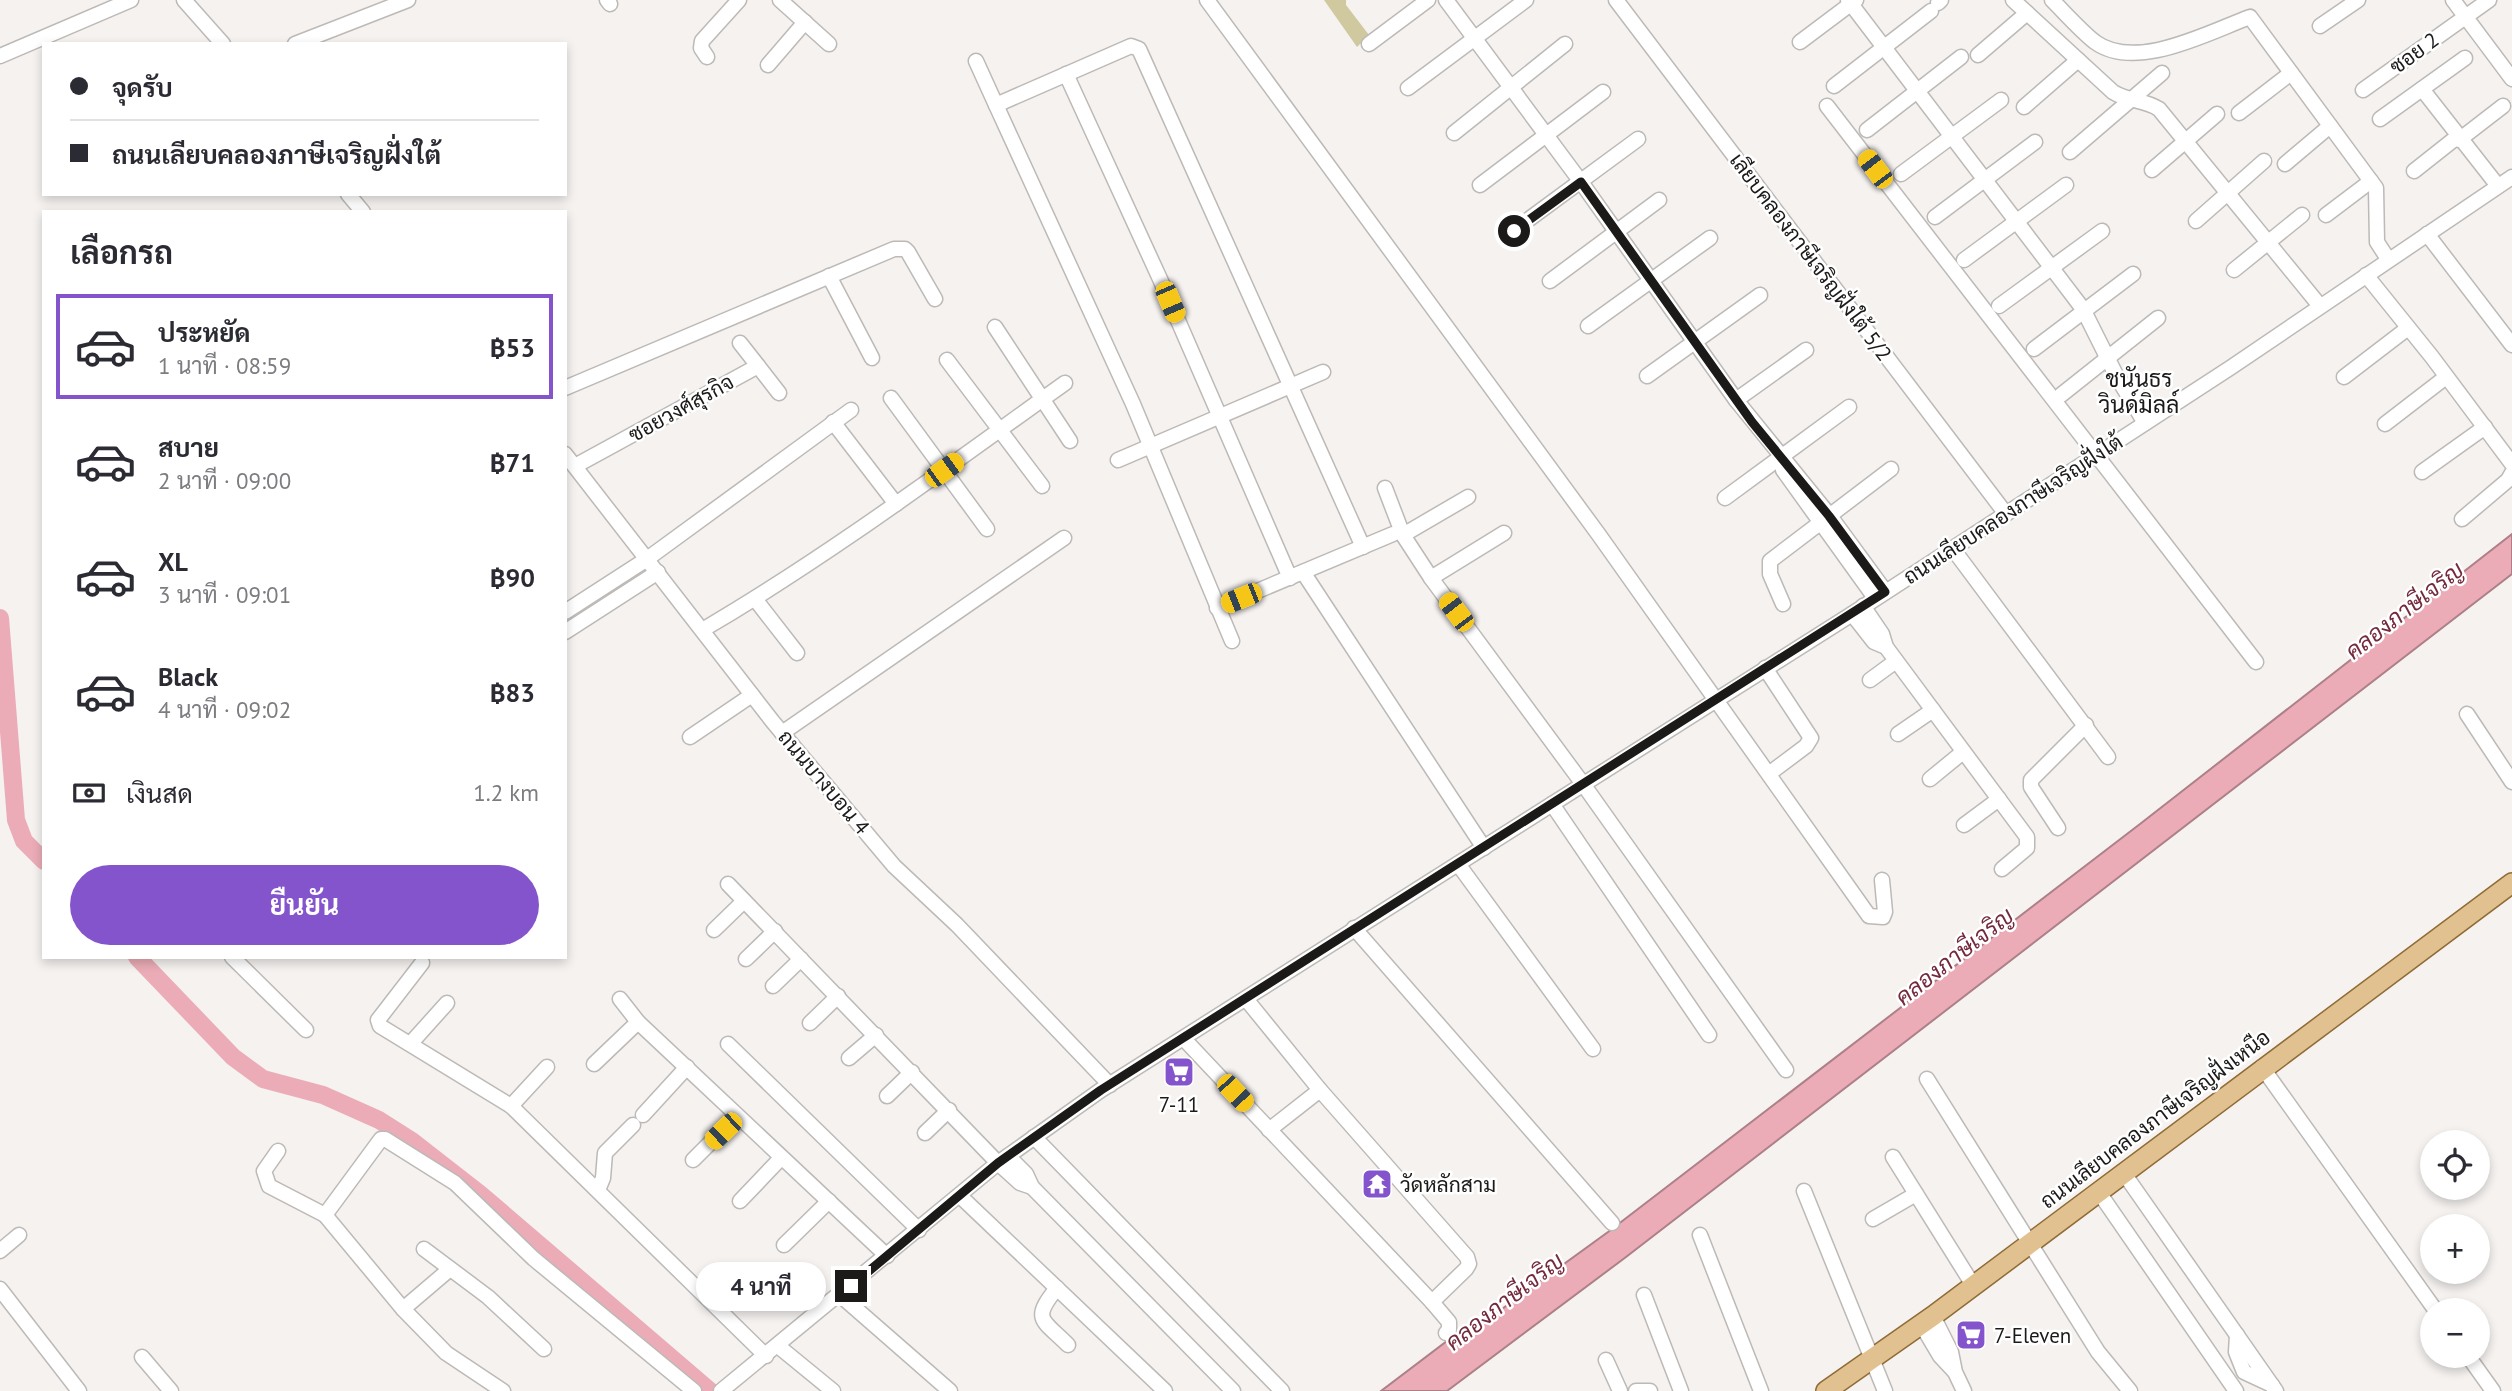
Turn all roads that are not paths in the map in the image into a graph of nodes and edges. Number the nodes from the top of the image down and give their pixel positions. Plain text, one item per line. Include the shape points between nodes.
1 (131, 0) edge
2 (184, 0) edge
3 (408, 0) edge
4 (739, 0) edge
5 (780, 0) edge
6 (1207, 0) edge
7 (1428, 0) edge
8 (1446, 0) edge
9 (1527, 0) edge
10 (1616, 0) edge
11 (2013, 0) edge
12 (2052, 0) edge
13 (2358, 0) edge
14 (2453, 0) edge
15 (2489, 0) edge
16 (1852, 1) edge
17 (1937, 5) edge
18 (2027, 13) junction
19 (2465, 17) junction
20 (805, 22) junction
21 (2320, 26) dead end
22 (1474, 39) junction
23 (221, 42) edge
24 (300, 42) edge
25 (1800, 42) dead end
26 (828, 44) dead end
27 (1369, 44) dead end
28 (1566, 44) dead end
29 (1885, 48) junction
30 (1978, 55) dead end
31 (0, 56) edge
32 (707, 57) dead end
33 (1961, 57) dead end
34 (2465, 58) dead end
35 (976, 61) dead end
36 (2078, 61) junction
37 (768, 65) dead end
38 (2162, 73) dead end
39 (2291, 73) junction
40 (1066, 74) junction
41 (2512, 79) edge
42 (1834, 86) dead end
43 (1408, 88) dead end
44 (1510, 88) junction
45 (2422, 89) junction
46 (2363, 90) dead end
47 (1918, 91) junction
48 (1603, 92) dead end
49 (2001, 100) dead end
50 (2127, 101) junction
51 (996, 104) junction
52 (1827, 106) dead end
53 (2503, 106) dead end
54 (2024, 107) dead end
55 (2239, 113) dead end
56 (2217, 114) dead end
57 (2380, 119) dead end
58 (2330, 126) junction
59 (1867, 130) dead end
60 (1454, 133) dead end
61 (1544, 134) junction
62 (1951, 135) junction
63 (1638, 139) dead end
64 (2186, 140) junction
65 (2460, 140) junction
66 (2035, 142) dead end
67 (2070, 152) dead end
68 (2264, 161) dead end
69 (2285, 164) dead end
70 (2152, 170) dead end
71 (2414, 171) dead end
72 (1901, 174) dead end
73 (2512, 177) edge
74 (1986, 180) junction
75 (2371, 181) junction
76 (1581, 182) junction
77 (1480, 185) dead end
78 (2066, 185) dead end
79 (2495, 188) junction
80 (2230, 192) junction
81 (350, 196) edge
82 (1659, 200) dead end
83 (361, 210) edge
84 (2302, 215) dead end
85 (2326, 215) dead end
86 (1935, 217) dead end
87 (2017, 221) junction
88 (2196, 221) dead end
89 (2102, 230) dead end
90 (1514, 231) dead end
91 (1616, 233) junction
92 (2427, 234) junction
93 (1710, 238) dead end
94 (2269, 242) junction
95 (2388, 259) junction
96 (1964, 260) dead end
97 (2051, 267) junction
98 (2234, 270) dead end
99 (2133, 274) dead end
100 (2366, 275) junction
101 (829, 276) junction
102 (1550, 281) dead end
103 (1650, 281) junction
104 (1760, 295) dead end
105 (935, 299) dead end
106 (1999, 306) dead end
107 (2320, 306) junction
108 (2083, 309) junction
109 (2158, 318) dead end
110 (1588, 326) dead end
111 (995, 327) dead end
112 (2408, 328) junction
113 (1694, 342) junction
114 (740, 343) dead end
115 (2512, 345) edge
116 (2034, 349) dead end
117 (1806, 350) dead end
118 (872, 358) dead end
119 (947, 360) dead end
120 (2110, 362) junction
121 (758, 366) junction
122 (1323, 372) dead end
123 (1647, 376) dead end
124 (2344, 377) dead end
125 (2446, 377) junction
126 (1065, 383) dead end
127 (1291, 386) junction
128 (567, 387) edge
129 (779, 393) dead end
130 (2061, 395) dead end
131 (891, 398) dead end
132 (1041, 400) junction
133 (1736, 400) junction
134 (1849, 407) dead end
135 (851, 410) dead end
136 (1219, 414) junction
137 (2149, 419) junction
138 (833, 422) junction
139 (2385, 424) dead end
140 (2485, 427) junction
141 (1000, 430) junction
142 (1070, 441) dead end
143 (1150, 446) junction
144 (2095, 456) junction
145 (1779, 459) junction
146 (570, 460) edge
147 (1118, 460) dead end
148 (2512, 464) edge
149 (1891, 469) dead end
150 (944, 470) junction
151 (2422, 472) dead end
152 (2512, 473) edge
153 (1042, 486) dead end
154 (1385, 488) dead end
155 (1468, 497) dead end
156 (1724, 498) dead end
157 (897, 504) junction
158 (2006, 514) junction
159 (1825, 519) junction
160 (2462, 519) dead end
161 (988, 529) dead end
162 (1504, 533) dead end
163 (1398, 534) junction
164 (1064, 538) dead end
165 (1363, 547) junction
166 (1953, 549) junction
167 (648, 559) junction
168 (658, 572) junction
169 (1297, 575) junction
170 (1431, 578) junction
171 (755, 599) junction
172 (1869, 602) junction
173 (1783, 604) dead end
174 (1217, 608) junction
175 (567, 611) edge
176 (704, 629) junction
177 (567, 631) edge
178 (1232, 641) dead end
179 (797, 653) dead end
180 (1896, 661) junction
181 (2256, 662) dead end
182 (1765, 668) junction
183 (1870, 680) dead end
184 (752, 695) junction
185 (1718, 700) junction
186 (1933, 710) junction
187 (2467, 714) dead end
188 (2085, 725) junction
189 (782, 733) junction
190 (1899, 734) dead end
191 (690, 737) dead end
192 (1963, 752) junction
193 (2108, 757) dead end
194 (1770, 773) junction
195 (1930, 779) dead end
196 (2512, 782) edge
197 (1583, 784) junction
198 (1998, 799) junction
199 (1552, 804) junction
200 (1964, 825) dead end
201 (2058, 828) dead end
202 (1484, 848) junction
203 (1458, 864) junction
204 (2002, 869) dead end
205 (1882, 880) dead end
206 (2512, 883) edge
207 (728, 884) dead end
208 (744, 901) junction
209 (1354, 928) junction
210 (714, 930) dead end
211 (775, 931) junction
212 (801, 958) junction
213 (234, 959) edge
214 (746, 959) dead end
215 (422, 963) dead end
216 (773, 986) dead end
217 (838, 996) junction
218 (620, 999) dead end
219 (1246, 999) junction
220 (446, 1003) dead end
221 (638, 1022) junction
222 (810, 1023) dead end
223 (306, 1030) dead end
224 (876, 1035) junction
225 (1709, 1035) dead end
226 (1184, 1039) junction
227 (411, 1043) junction
228 (728, 1044) dead end
229 (1593, 1049) dead end
230 (849, 1058) dead end
231 (594, 1064) dead end
232 (547, 1067) dead end
233 (2262, 1067) junction
234 (687, 1068) junction
235 (1786, 1070) dead end
236 (912, 1072) junction
237 (1927, 1079) dead end
238 (1110, 1085) junction
239 (1320, 1090) junction
240 (887, 1096) dead end
241 (512, 1106) junction
242 (949, 1111) junction
243 (737, 1116) junction
244 (1269, 1130) junction
245 (925, 1133) dead end
246 (1034, 1137) junction
247 (278, 1151) dead end
248 (1893, 1157) dead end
249 (781, 1158) junction
250 (1003, 1159) junction
251 (693, 1160) dead end
252 (2123, 1172) junction
253 (598, 1190) junction
254 (1804, 1191) dead end
255 (2098, 1191) junction
256 (1916, 1194) junction
257 (960, 1196) junction
258 (740, 1201) dead end
259 (829, 1201) junction
260 (325, 1214) junction
261 (1873, 1219) dead end
262 (1612, 1223) dead end
263 (919, 1230) junction
264 (19, 1235) dead end
265 (1700, 1235) dead end
266 (2030, 1242) junction
267 (785, 1245) dead end
268 (424, 1249) dead end
269 (0, 1251) edge
270 (887, 1256) junction
271 (450, 1269) junction
272 (1973, 1285) junction
273 (1057, 1288) junction
274 (0, 1289) edge
275 (840, 1295) junction
276 (1644, 1295) dead end
277 (2427, 1298) edge
278 (1433, 1303) junction
279 (403, 1309) junction
280 (1927, 1320) junction
281 (1446, 1333) dead end
282 (1068, 1345) dead end
283 (778, 1346) junction
284 (544, 1349) dead end
285 (766, 1356) junction
286 (142, 1357) dead end
287 (1871, 1358) junction
288 (1606, 1360) dead end
289 (2477, 1368) edge
290 (2274, 1388) edge
291 (79, 1391) edge
292 (171, 1391) edge
293 (503, 1391) edge
294 (694, 1391) edge
295 (721, 1391) edge
296 (833, 1391) edge
297 (950, 1391) edge
298 (1165, 1391) edge
299 (1233, 1391) edge
300 (1282, 1391) edge
301 (1620, 1391) edge
302 (1636, 1391) edge
303 (1650, 1391) edge
304 (1681, 1391) edge
305 (1761, 1391) edge
306 (1826, 1391) edge
307 (1885, 1391) edge
308 (1964, 1391) edge
309 (2130, 1391) edge
310 (2236, 1391) edge
311 (2493, 1391) edge

1 - 31 street
2 - 23 street
3 - 24 street
4 - 32 street via 702,41
5 - 20 street
6 - 185 street
7 - 27 street
8 - 22 street
9 - 22 street
10 - 158 street, เลียบคลองภาษีเจริญฝั่งใต้ 5/2
11 - 18 street
12 - 39 street via 2097,43 2128,54 2163,50 2250,17
13 - 21 street
14 - 19 street
15 - 19 street, ซอย 2
16 - 25 street
16 - 29 street
17 - 29 street
18 - 30 street
18 - 36 street
19 - 41 street
19 - 46 street, ซอย 2
20 - 26 street
20 - 37 street
22 - 43 street
22 - 44 street
28 - 44 street
29 - 42 street
29 - 47 street
33 - 47 street
34 - 45 street
35 - 51 street
36 - 50 street
36 - 54 street
38 - 50 street
39 - 55 street
39 - 58 street
40 - 51 street
40 - 127 street via 1131,46 1139,49
40 - 136 street
44 - 60 street
44 - 61 street
45 - 57 street
45 - 65 street
47 - 59 street
47 - 62 street
48 - 61 street
49 - 62 street
50 - 64 street via 2144,100 2159,109
50 - 67 street
51 - 143 street
52 - 144 street
53 - 65 street
56 - 64 street
58 - 69 street
58 - 75 street
61 - 76 street
61 - 77 street
62 - 72 street
62 - 74 street
63 - 76 street
64 - 70 street
64 - 80 street
65 - 71 street
65 - 79 street
66 - 74 street
68 - 80 street
73 - 79 street, ถนนเลียบคลองภาษีเจริญฝั่งใต้
74 - 86 street
74 - 87 street
75 - 85 street
75 - 95 street via 2376,188 2378,242
76 - 90 street
76 - 91 street
78 - 87 street
79 - 92 street, ถนนเลียบคลองภาษีเจริญฝั่งใต้
80 - 88 street
80 - 94 street
81 - 83 street
82 - 91 street
84 - 94 street
87 - 96 street
87 - 97 street
89 - 97 street
91 - 102 street
91 - 103 street
92 - 95 street, ถนนเลียบคลองภาษีเจริญฝั่งใต้
92 - 115 street
93 - 103 street
94 - 98 street
94 - 107 street
95 - 100 street, ถนนเลียบคลองภาษีเจริญฝั่งใต้
97 - 106 street
97 - 108 street
99 - 108 street
100 - 107 street, ถนนเลียบคลองภาษีเจริญฝั่งใต้
100 - 112 street
101 - 105 street via 905,248
101 - 118 street
101 - 128 street
103 - 110 street
103 - 113 street
104 - 113 street
107 - 137 street, ถนนเลียบคลองภาษีเจริญฝั่งใต้
108 - 116 street
108 - 120 street
109 - 120 street
111 - 132 street
112 - 124 street
112 - 125 street
113 - 123 street
113 - 133 street
114 - 121 street
117 - 133 street
119 - 141 street
120 - 130 street
120 - 137 street via 2123,372
121 - 129 street, ซอยวงศ์สุรกิจ
121 - 146 street, ซอยวงศ์สุรกิจ
122 - 127 street
125 - 139 street
125 - 140 street
126 - 132 street
127 - 136 street
127 - 165 street
131 - 150 street
132 - 141 street
132 - 142 street
133 - 145 street
134 - 145 street
135 - 138 street
136 - 143 street
136 - 169 street
137 - 144 street, ถนนเลียบคลองภาษีเจริญฝั่งใต้
138 - 157 street
138 - 167 street
140 - 148 street
140 - 151 street
141 - 150 street
141 - 153 street
143 - 147 street
143 - 174 street
144 - 158 street, ถนนเลียบคลองภาษีเจริญฝั่งใต้
144 - 181 street
145 - 156 street
145 - 159 street
146 - 167 street, ถนนบางบอน 4
149 - 159 street
150 - 157 street
150 - 161 street
152 - 160 street
154 - 163 street
155 - 163 street
157 - 171 street
158 - 166 street, ถนนเลียบคลองภาษีเจริญฝั่งใต้
159 - 172 street
159 - 173 street via 1770,561 1770,574
162 - 170 street
163 - 165 street
163 - 170 street
164 - 189 street
165 - 169 street
166 - 172 street, ถนนเลียบคลองภาษีเจริญฝั่งใต้
166 - 188 street
167 - 168 street, ถนนบางบอน 4
167 - 175 street
168 - 176 street, ถนนบางบอน 4
168 - 177 street
169 - 174 street
169 - 202 street
170 - 197 street
171 - 176 street
171 - 179 street
172 - 180 street
172 - 182 street, ถนนเลียบคลองภาษีเจริญฝั่งใต้
174 - 178 street
176 - 184 street, ถนนบางบอน 4
180 - 183 street
180 - 186 street
182 - 185 street, ถนนเลียบคลองภาษีเจริญฝั่งใต้
182 - 194 street via 1811,738 1806,747
184 - 189 street, ถนนบางบอน 4
184 - 191 street
185 - 194 street
185 - 197 street, ถนนเลียบคลองภาษีเจริญฝั่งใต้
186 - 190 street
186 - 192 street
187 - 196 street
188 - 193 street
188 - 201 street via 2031,780
189 - 238 street, ถนนบางบอน 4 via 894,866
192 - 195 street
192 - 198 street
194 - 205 street via 1874,918 1885,912
197 - 199 street, ถนนเลียบคลองภาษีเจริญฝั่งใต้
197 - 235 street
198 - 200 street
198 - 204 street via 2029,843
199 - 202 street, ถนนเลียบคลองภาษีเจริญฝั่งใต้
199 - 225 street
202 - 203 street, ถนนเลียบคลองภาษีเจริญฝั่งใต้
203 - 209 street, ถนนเลียบคลองภาษีเจริญฝั่งใต้
203 - 229 street
206 - 233 main road, ถนนเลียบคลองภาษีเจริญฝั่งเหนือ
207 - 208 street
208 - 210 street
208 - 211 street
209 - 219 street, ถนนเลียบคลองภาษีเจริญฝั่งใต้
209 - 262 street
211 - 212 street
211 - 214 street
212 - 216 street
212 - 217 street
213 - 223 street
215 - 227 street via 378,1020 380,1026
217 - 222 street
217 - 224 street
218 - 221 street
219 - 226 street, ถนนเลียบคลองภาษีเจริญฝั่งใต้
219 - 239 street
220 - 227 street
221 - 231 street
221 - 234 street
224 - 230 street
224 - 236 street
226 - 238 street, ถนนเลียบคลองภาษีเจริญฝั่งใต้
226 - 244 street
227 - 241 street
228 - 263 street
232 - 241 street
233 - 252 main road, ถนนเลียบคลองภาษีเจริญฝั่งเหนือ
233 - 277 street
234 - 243 street
234 - 253 street via 606,1153
236 - 240 street
236 - 242 street
237 - 266 street
238 - 246 street, ถนนเลียบคลองภาษีเจริญฝั่งใต้
239 - 244 street
239 - 278 street via 1469,1261
241 - 253 street
242 - 245 street
242 - 250 street
243 - 249 street
243 - 251 street
244 - 278 street
246 - 250 street, ถนนเลียบคลองภาษีเจริญฝั่งใต้
246 - 300 street
247 - 260 street via 264,1171 269,1186
248 - 256 street
249 - 258 street
249 - 259 street
250 - 257 street, ถนนเลียบคลองภาษีเจริญฝั่งใต้
250 - 299 street via 1026,1174 1031,1187
252 - 255 main road, ถนนเลียบคลองภาษีเจริญฝั่งเหนือ
252 - 290 street
253 - 285 street
254 - 287 street
255 - 266 main road, ถนนเลียบคลองภาษีเจริญฝั่งเหนือ
255 - 310 street
256 - 261 street
256 - 272 street
257 - 263 street, ถนนเลียบคลองภาษีเจริญฝั่งใต้
257 - 273 street
259 - 267 street
259 - 270 street
260 - 279 street
260 - 294 street via 385,1139 455,1183 534,1259
263 - 270 street, ถนนเลียบคลองภาษีเจริญฝั่งใต้
264 - 269 street
265 - 305 street
266 - 272 main road, ถนนเลียบคลองภาษีเจริญฝั่งเหนือ
266 - 309 street via 2098,1352
268 - 271 street
270 - 275 street, ถนนเลียบคลองภาษีเจริญฝั่งใต้
271 - 279 street
271 - 284 street
272 - 280 main road, ถนนเลียบคลองภาษีเจริญฝั่งเหนือ
273 - 282 street via 1041,1314
273 - 298 street
274 - 291 street
275 - 283 street, ถนนเลียบคลองภาษีเจริญฝั่งใต้
275 - 297 street
276 - 304 street
278 - 281 street via 1449,1322
279 - 293 street via 446,1353
280 - 287 main road, ถนนเลียบคลองภาษีเจริญฝั่งเหนือ
280 - 308 street via 1940,1356
283 - 285 street, ถนนเลียบคลองภาษีเจริญฝั่งใต้
283 - 296 street
285 - 295 street, ถนนเลียบคลองภาษีเจริญฝั่งใต้
286 - 292 street
287 - 306 main road, ถนนเลียบคลองภาษีเจริญฝั่งเหนือ
287 - 307 street
288 - 301 street
289 - 311 street
302 - 303 street

